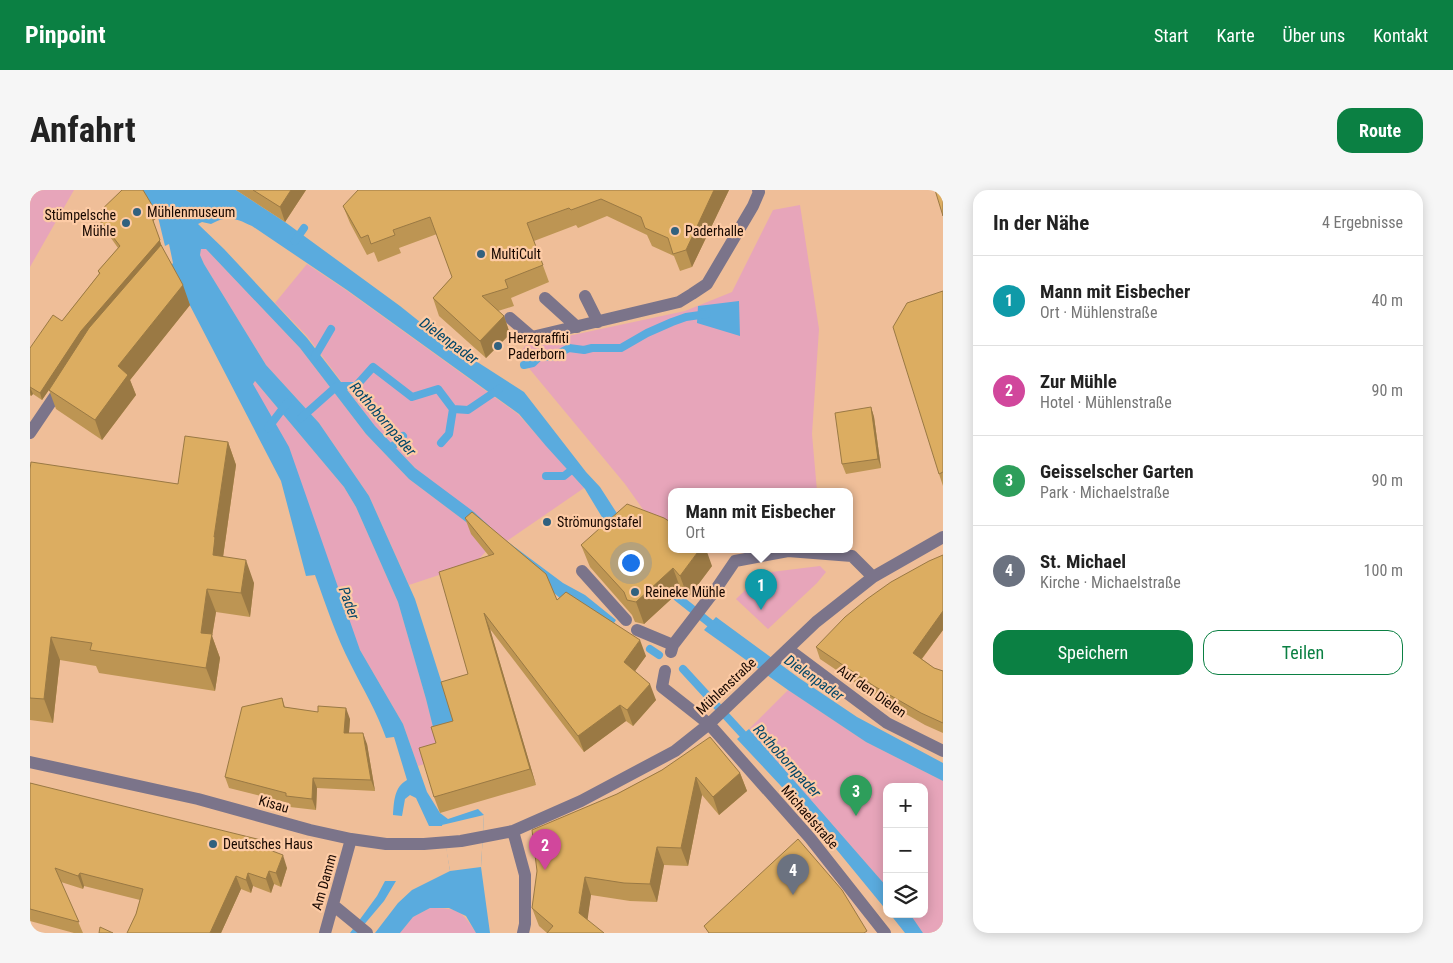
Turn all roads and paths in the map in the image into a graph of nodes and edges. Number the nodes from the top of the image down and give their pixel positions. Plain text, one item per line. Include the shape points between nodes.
1 (758, 190) edge
2 (585, 296) dead end
3 (545, 298) dead end
4 (510, 318) dead end
5 (598, 322) junction
6 (577, 327) junction
7 (68, 376) edge
8 (30, 433) edge
9 (943, 537) edge
10 (777, 553) edge
11 (814, 553) edge
12 (582, 570) edge
13 (874, 577) junction
14 (626, 620) edge
15 (637, 630) dead end
16 (788, 648) junction
17 (665, 671) dead end
18 (712, 721) junction
19 (943, 751) edge
20 (30, 762) edge
21 (512, 831) junction
22 (351, 840) junction
23 (333, 905) junction
24 (361, 929) edge
25 (325, 933) edge
26 (523, 933) edge
27 (885, 933) edge

1 - 5 street via 753,206 707,284 679,302
2 - 5 street
3 - 6 street
4 - 6 street via 532,337
5 - 6 street
7 - 8 street
9 - 13 street, Mühlenstraße
10 - 15 street via 734,561 672,648
11 - 13 street via 852,556
12 - 14 street
13 - 16 street, Mühlenstraße
16 - 18 street, Mühlenstraße
16 - 19 street, Auf den Dielen via 887,723
17 - 18 street, Michaelstraße via 662,687
18 - 21 street, Mühlenstraße via 675,751 581,801
18 - 27 street, Michaelstraße
20 - 22 street, Kisau via 198,799
21 - 22 street, Kisau via 461,842 431,844
21 - 26 street via 526,875 526,924
22 - 23 street, Am Damm
23 - 24 street
23 - 25 street, Am Damm

